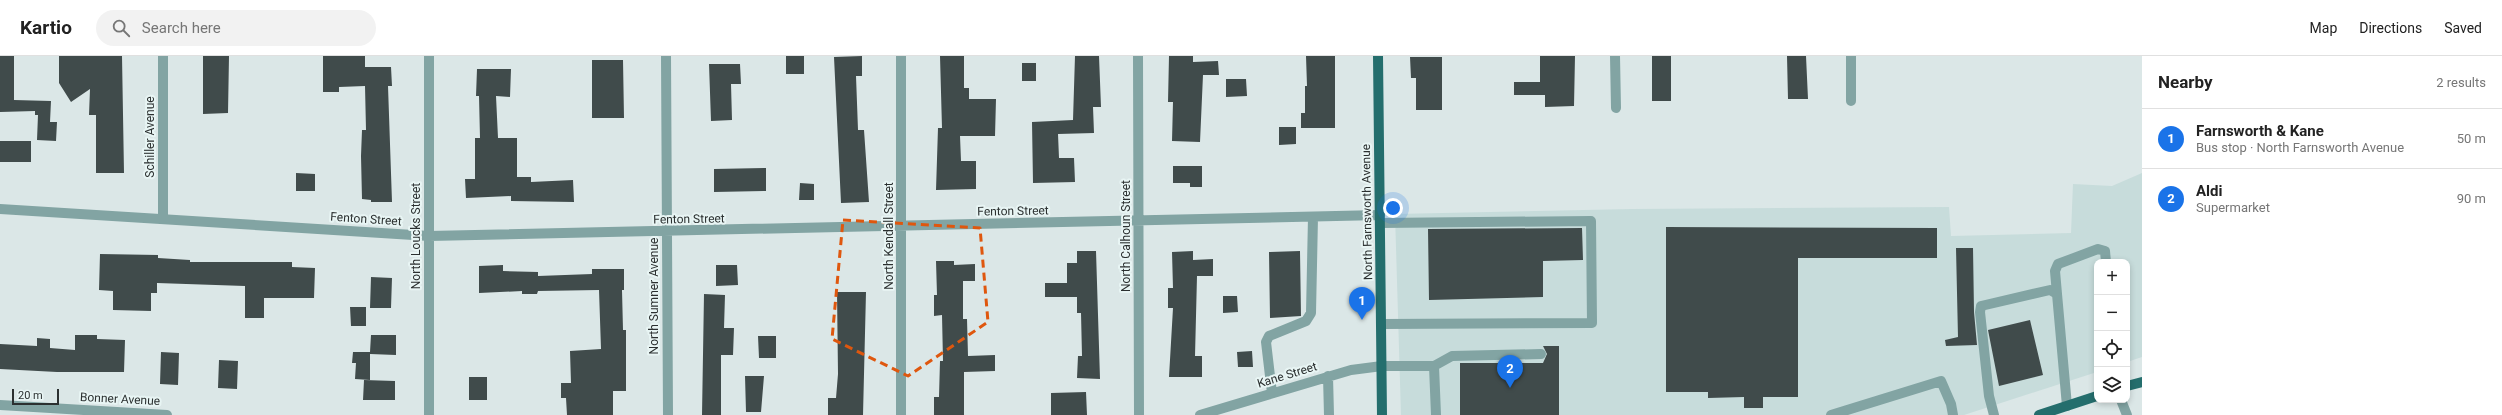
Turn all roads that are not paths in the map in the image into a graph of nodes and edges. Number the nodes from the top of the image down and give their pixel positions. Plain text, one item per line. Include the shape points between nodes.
1 (163, 56) edge
2 (429, 56) edge
3 (666, 56) edge
4 (901, 56) edge
5 (1138, 56) edge
6 (1378, 56) edge
7 (1615, 56) edge
8 (1851, 56) edge
9 (1851, 101) dead end
10 (1616, 108) dead end
11 (0, 209) edge
12 (1313, 216) junction
13 (163, 219) junction
14 (1380, 219) junction
15 (1139, 221) junction
16 (902, 227) junction
17 (667, 232) junction
18 (429, 236) junction
19 (2106, 259) edge
20 (2057, 294) junction
21 (1382, 324) junction
22 (1541, 354) dead end
23 (1382, 366) junction
24 (1434, 366) junction
25 (1328, 376) junction
26 (2142, 382) edge
27 (2130, 385) edge
28 (1272, 393) junction
29 (2094, 397) edge
30 (2122, 403) edge
31 (0, 405) edge
32 (2067, 406) junction
33 (167, 415) edge
34 (429, 415) edge
35 (668, 415) edge
36 (901, 415) edge
37 (1139, 415) edge
38 (1200, 415) edge
39 (1329, 415) edge
40 (1382, 415) edge
41 (1436, 415) edge
42 (1831, 415) edge
43 (1953, 415) edge
44 (1994, 415) edge
45 (2039, 415) edge
46 (2127, 415) edge

1 - 13 street, Schiller Avenue
2 - 18 street, North Loucks Street
3 - 17 street, North Sumner Avenue
4 - 16 street, North Kendall Street
5 - 15 street, North Calhoun Street
6 - 14 main road, North Farnsworth Avenue
7 - 10 street
8 - 9 street
11 - 13 street, Fenton Street
12 - 14 street, Fenton Street
12 - 15 street, Fenton Street
12 - 28 street via 1311,313 1306,321 1269,336 1266,342
13 - 18 street, Fenton Street
14 - 21 main road, North Farnsworth Avenue
14 - 21 street, Fenton Street via 1591,222 1592,323
15 - 16 street, Fenton Street
15 - 37 street, North Calhoun Street
16 - 17 street, Fenton Street
16 - 36 street, North Kendall Street
17 - 18 street, Fenton Street
17 - 35 street, North Sumner Avenue
18 - 34 street, North Loucks Street
19 - 20 street via 2106,251 2098,249 2058,264 2055,271
20 - 32 street
20 - 44 street via 2050,290 1982,306 1980,312 1989,396
21 - 23 main road, North Farnsworth Avenue
22 - 24 street via 1452,356
23 - 24 street, Kane Street
23 - 25 street, Kane Street
23 - 40 main road, North Farnsworth Avenue
24 - 41 street
25 - 28 street, Kane Street
25 - 39 street
26 - 27 main road
28 - 38 street, Kane Street
29 - 32 main road
30 - 46 street
31 - 33 street, Bonner Avenue
32 - 45 main road
42 - 43 street via 1941,381

